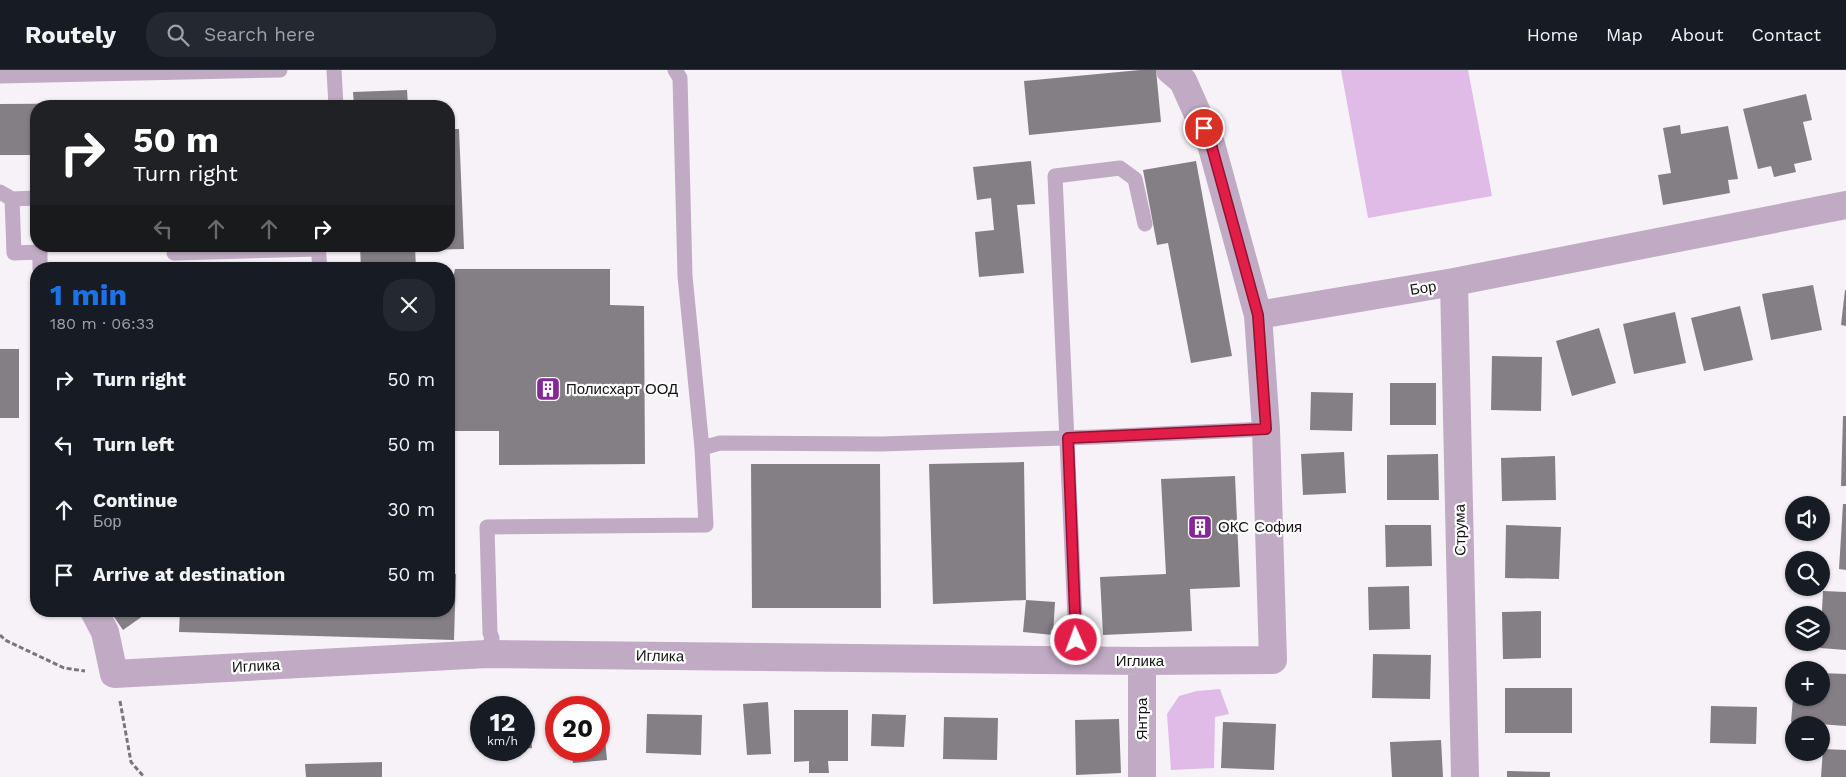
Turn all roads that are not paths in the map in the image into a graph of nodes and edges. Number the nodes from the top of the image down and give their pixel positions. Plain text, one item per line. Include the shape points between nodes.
1 (280, 70) edge
2 (334, 70) edge
3 (675, 70) edge
4 (1170, 70) edge
5 (0, 76) edge
6 (336, 100) edge
7 (6, 196) edge
8 (30, 198) edge
9 (1846, 205) edge
10 (1145, 224) dead end
11 (40, 252) edge
12 (203, 252) edge
13 (174, 253) dead end
14 (1454, 282) junction
15 (1258, 315) junction
16 (1266, 429) junction
17 (1068, 438) junction
18 (702, 448) junction
19 (97, 617) edge
20 (1076, 640) dead end
21 (487, 654) junction
22 (1142, 661) junction
23 (1142, 777) edge
24 (1465, 777) edge

1 - 5 lane
2 - 6 lane
3 - 18 lane via 680,78 685,276
4 - 15 street via 1183,81 1211,144
7 - 8 lane
7 - 11 lane via 14,254
9 - 14 street, Бор
10 - 17 lane via 1135,179 1120,168 1055,176
12 - 13 lane
14 - 15 street, Бор
14 - 24 street, Струма
15 - 16 street
16 - 17 lane
16 - 22 street, Иглика via 1273,660
17 - 18 lane via 881,444 720,443
17 - 20 lane
18 - 21 lane via 706,525 487,527 492,638
19 - 21 street, Иглика via 105,632 114,674
21 - 22 street, Иглика
22 - 23 street, Янтра

